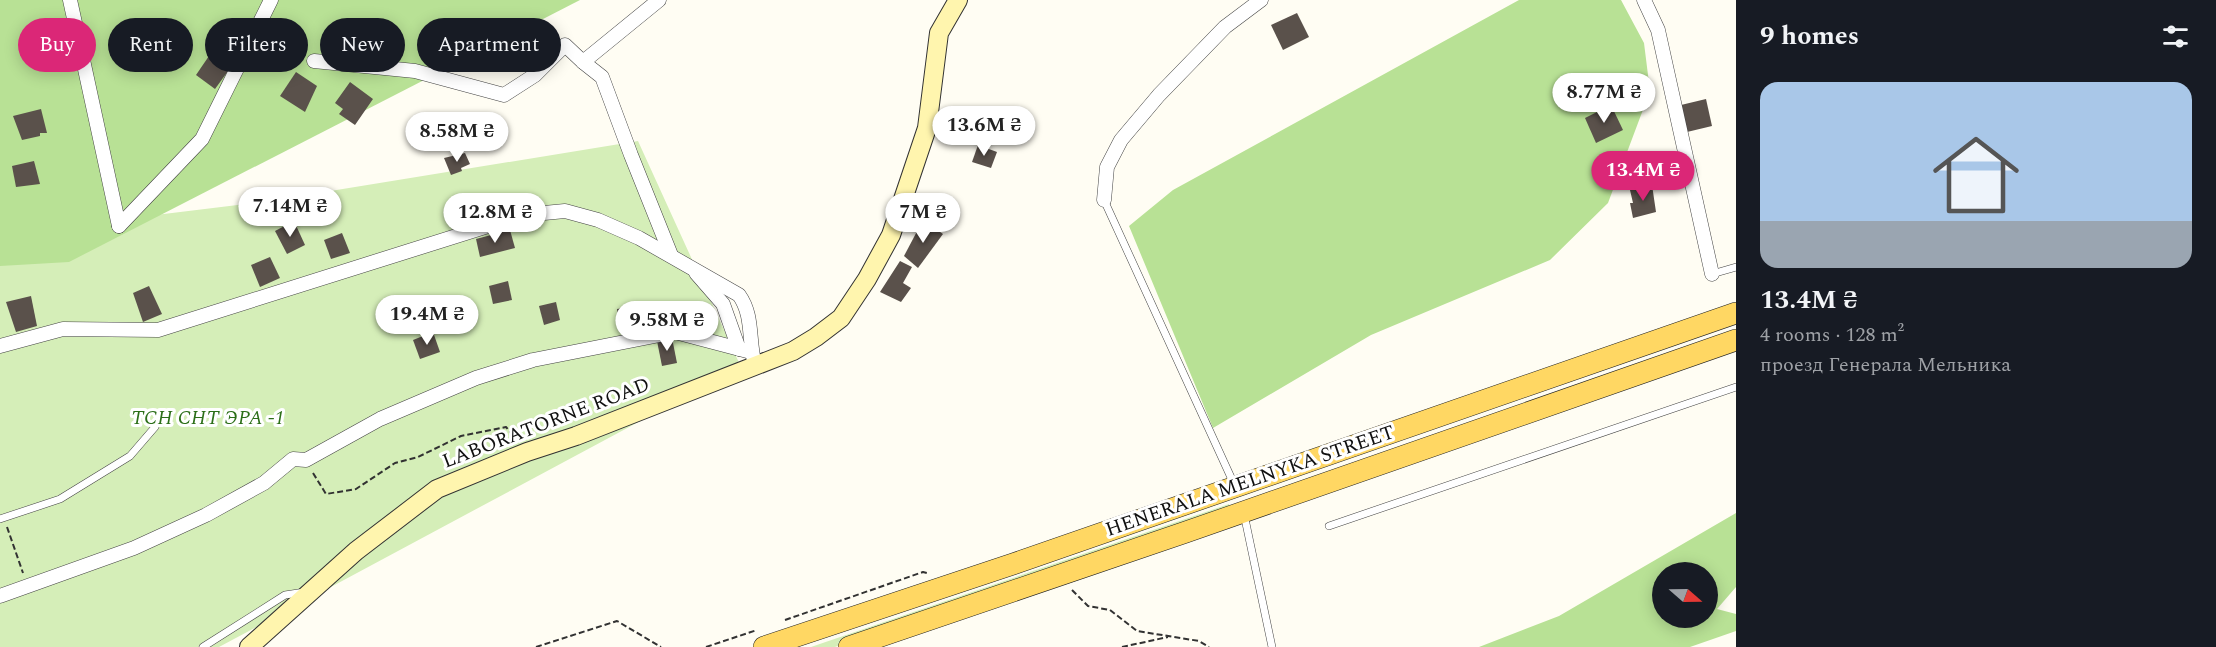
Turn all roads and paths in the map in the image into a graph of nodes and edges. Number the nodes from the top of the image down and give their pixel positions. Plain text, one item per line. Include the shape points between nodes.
1 (70, 0) edge
2 (272, 0) edge
3 (659, 0) edge
4 (958, 0) edge
5 (1261, 0) edge
6 (1644, 0) edge
7 (314, 60) dead end
8 (583, 62) junction
9 (1104, 200) joint
10 (671, 255) junction
11 (689, 264) junction
12 (1736, 267) edge
13 (1712, 274) joint
14 (1736, 313) edge
15 (1736, 340) edge
16 (0, 346) edge
17 (748, 356) junction
18 (1736, 387) edge
19 (155, 427) dead end
20 (527, 452) junction
21 (306, 460) junction
22 (1235, 486) junction
23 (1243, 512) junction
24 (3, 519) edge
25 (1329, 526) dead end
26 (28, 586) junction
27 (1070, 588) dead end
28 (312, 591) junction
29 (0, 596) edge
30 (1171, 636) junction
31 (203, 647) edge
32 (249, 647) edge
33 (536, 647) edge
34 (661, 647) edge
35 (764, 647) edge
36 (849, 647) edge
37 (1122, 647) edge
38 (1209, 647) edge
39 (1272, 647) edge

1 - 2 street via 119,226 202,139
3 - 8 street
4 - 17 main road, LABORATORNE ROAD via 939,33 927,128 912,178 891,236 867,279 841,318 816,337 793,351
5 - 9 street via 1225,27 1121,140 1107,167
6 - 13 street via 1658,30
7 - 8 street via 415,71 504,95 536,75 565,45
8 - 10 street via 602,78
9 - 22 lane
10 - 11 street
10 - 16 street via 608,224 565,211 523,215 158,330 63,329
11 - 17 street via 723,304
11 - 17 street via 739,295 746,305
12 - 13 lane
14 - 22 main road, HENERALA MELNYKA STREET
15 - 23 main road, HENERALA MELNYKA STREET
17 - 20 main road, LABORATORNE ROAD via 576,436
17 - 21 street via 675,332 533,360 476,378 380,419
18 - 25 lane
19 - 24 lane via 130,456 60,500
20 - 21 path via 506,427 461,436 418,457 395,463 356,489 326,494
20 - 28 main road, LABORATORNE ROAD via 437,489 356,550
21 - 26 street via 293,459 264,483 134,548
22 - 23 main road
22 - 35 main road, HENERALA MELNYKA STREET
23 - 36 main road, HENERALA MELNYKA STREET
23 - 39 lane
24 - 26 path
26 - 29 street
27 - 30 path via 1088,606 1110,610 1137,631
28 - 31 lane via 285,595
28 - 32 main road, LABORATORNE ROAD
30 - 37 path
30 - 38 path
33 - 34 path via 617,621

